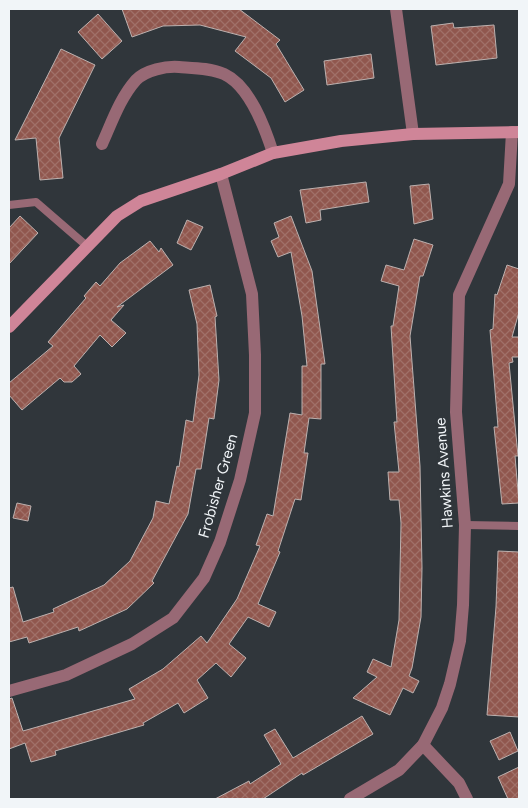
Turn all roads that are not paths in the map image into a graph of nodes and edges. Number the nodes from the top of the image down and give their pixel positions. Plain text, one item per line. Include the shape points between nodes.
1 (396, 9) edge
2 (516, 132) edge
3 (413, 134) junction
4 (102, 144) dead end
5 (273, 153) junction
6 (221, 174) junction
7 (9, 205) edge
8 (88, 247) junction
9 (9, 327) edge
10 (465, 525) junction
11 (519, 526) edge
12 (9, 691) edge
13 (423, 745) junction
14 (350, 799) edge
15 (467, 799) edge

1 - 3 street
2 - 3 street
2 - 10 street, Hawkins Avenue via 509,184 459,295 456,412
3 - 5 street via 341,141
4 - 5 street via 120,104 137,79 158,68 203,68 238,84 263,122
5 - 6 street
6 - 8 street via 141,201 117,216
6 - 12 street, Frobisher Green via 252,294 255,413 240,480 220,542 204,578 173,618 132,644 66,674
7 - 8 lane via 36,202
8 - 9 street
10 - 11 lane
10 - 13 street, Hawkins Avenue via 460,641 442,708
13 - 14 street, Hawkins Avenue via 400,770
13 - 15 street via 459,783

